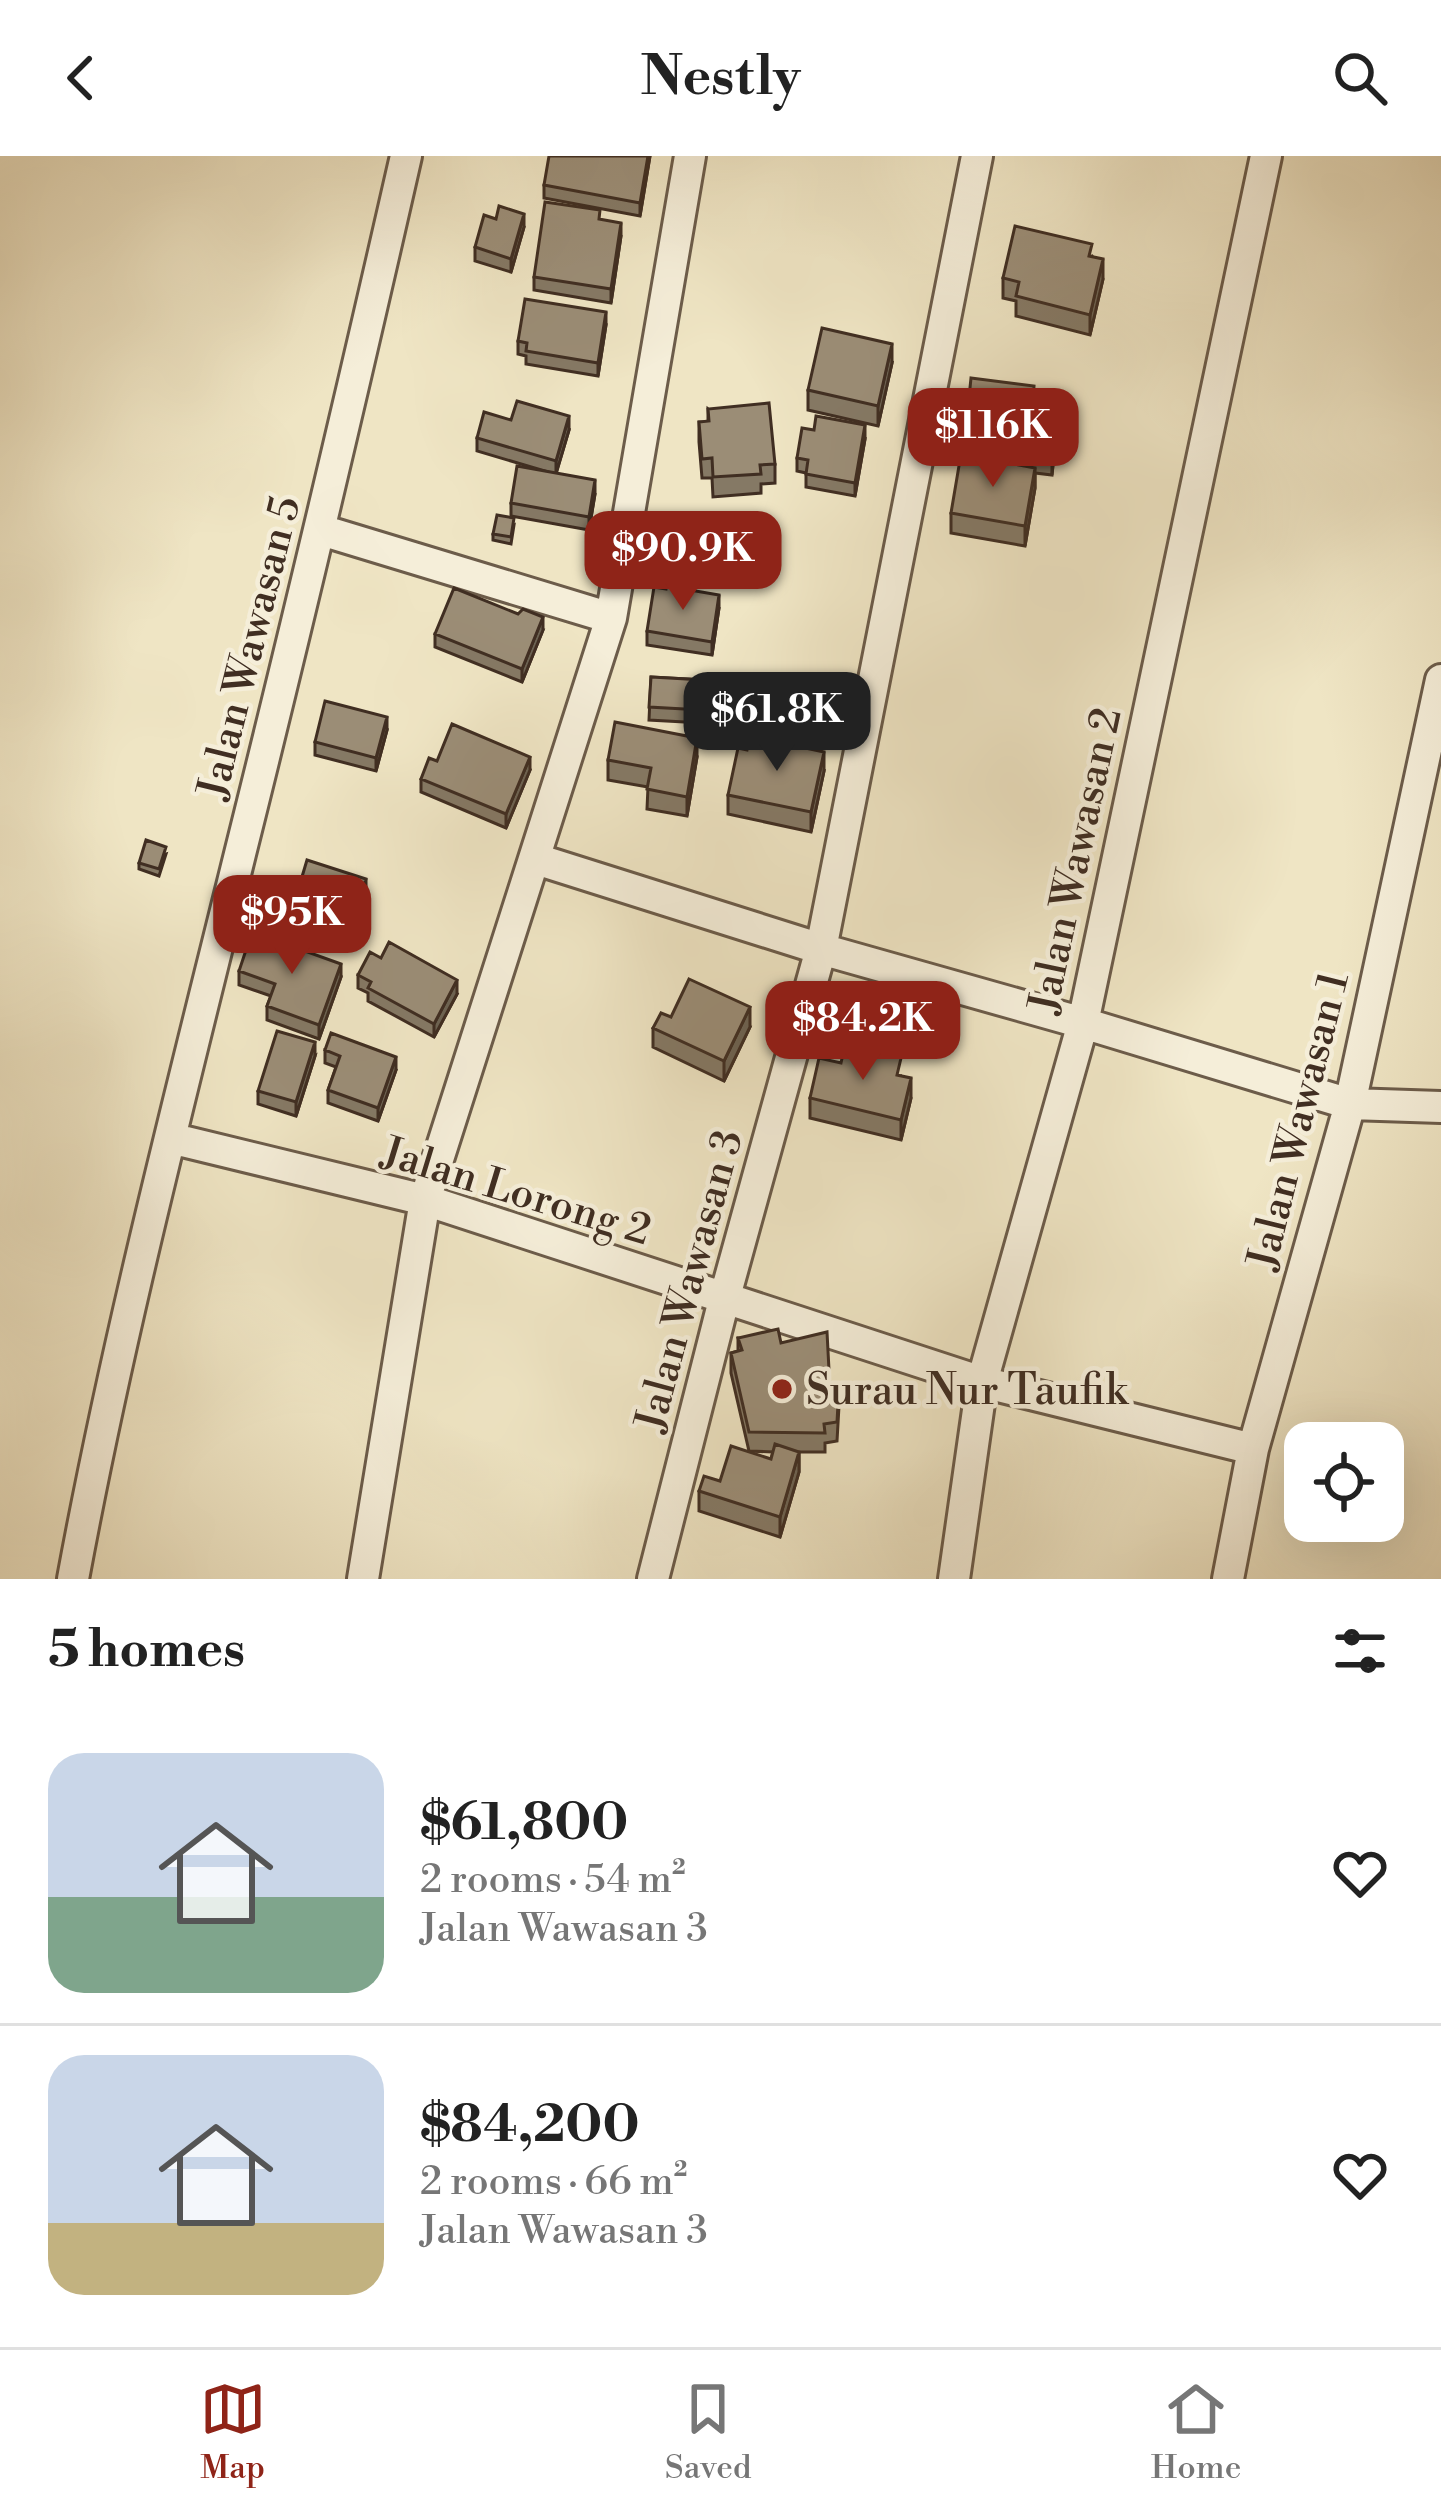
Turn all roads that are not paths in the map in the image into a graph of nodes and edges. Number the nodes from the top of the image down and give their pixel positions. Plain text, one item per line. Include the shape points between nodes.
1 (406, 156) edge
2 (690, 156) edge
3 (976, 156) edge
4 (1266, 156) edge
5 (321, 530) junction
6 (611, 619) junction
7 (1441, 680) edge
8 (536, 859) junction
9 (821, 949) junction
10 (1083, 1023) junction
11 (1351, 1104) junction
12 (1441, 1107) edge
13 (170, 1138) junction
14 (425, 1200) junction
15 (724, 1300) junction
16 (982, 1382) junction
17 (1253, 1450) junction
18 (74, 1579) edge
19 (363, 1579) edge
20 (652, 1579) edge
21 (954, 1579) edge
22 (1228, 1579) edge

1 - 5 street, Jalan Wawasan 5
2 - 6 street
3 - 9 street, Jalan Wawasan 3
4 - 10 street, Jalan Wawasan 2
5 - 6 street
5 - 13 street, Jalan Wawasan 5
6 - 8 street
7 - 11 street, Jalan Wawasan 1
8 - 9 street
8 - 14 street
9 - 10 street
9 - 15 street, Jalan Wawasan 3
10 - 11 street
10 - 16 street, Jalan Wawasan 2
11 - 12 street
11 - 17 street, Jalan Wawasan 1
13 - 14 street, Jalan Lorong 2
13 - 18 street, Jalan Wawasan 5
14 - 15 street, Jalan Lorong 2
14 - 19 street
15 - 16 street, Jalan Lorong 2
15 - 20 street, Jalan Wawasan 3
16 - 17 street, Jalan Lorong 2
16 - 21 street, Jalan Wawasan 2
17 - 22 street, Jalan Wawasan 1

